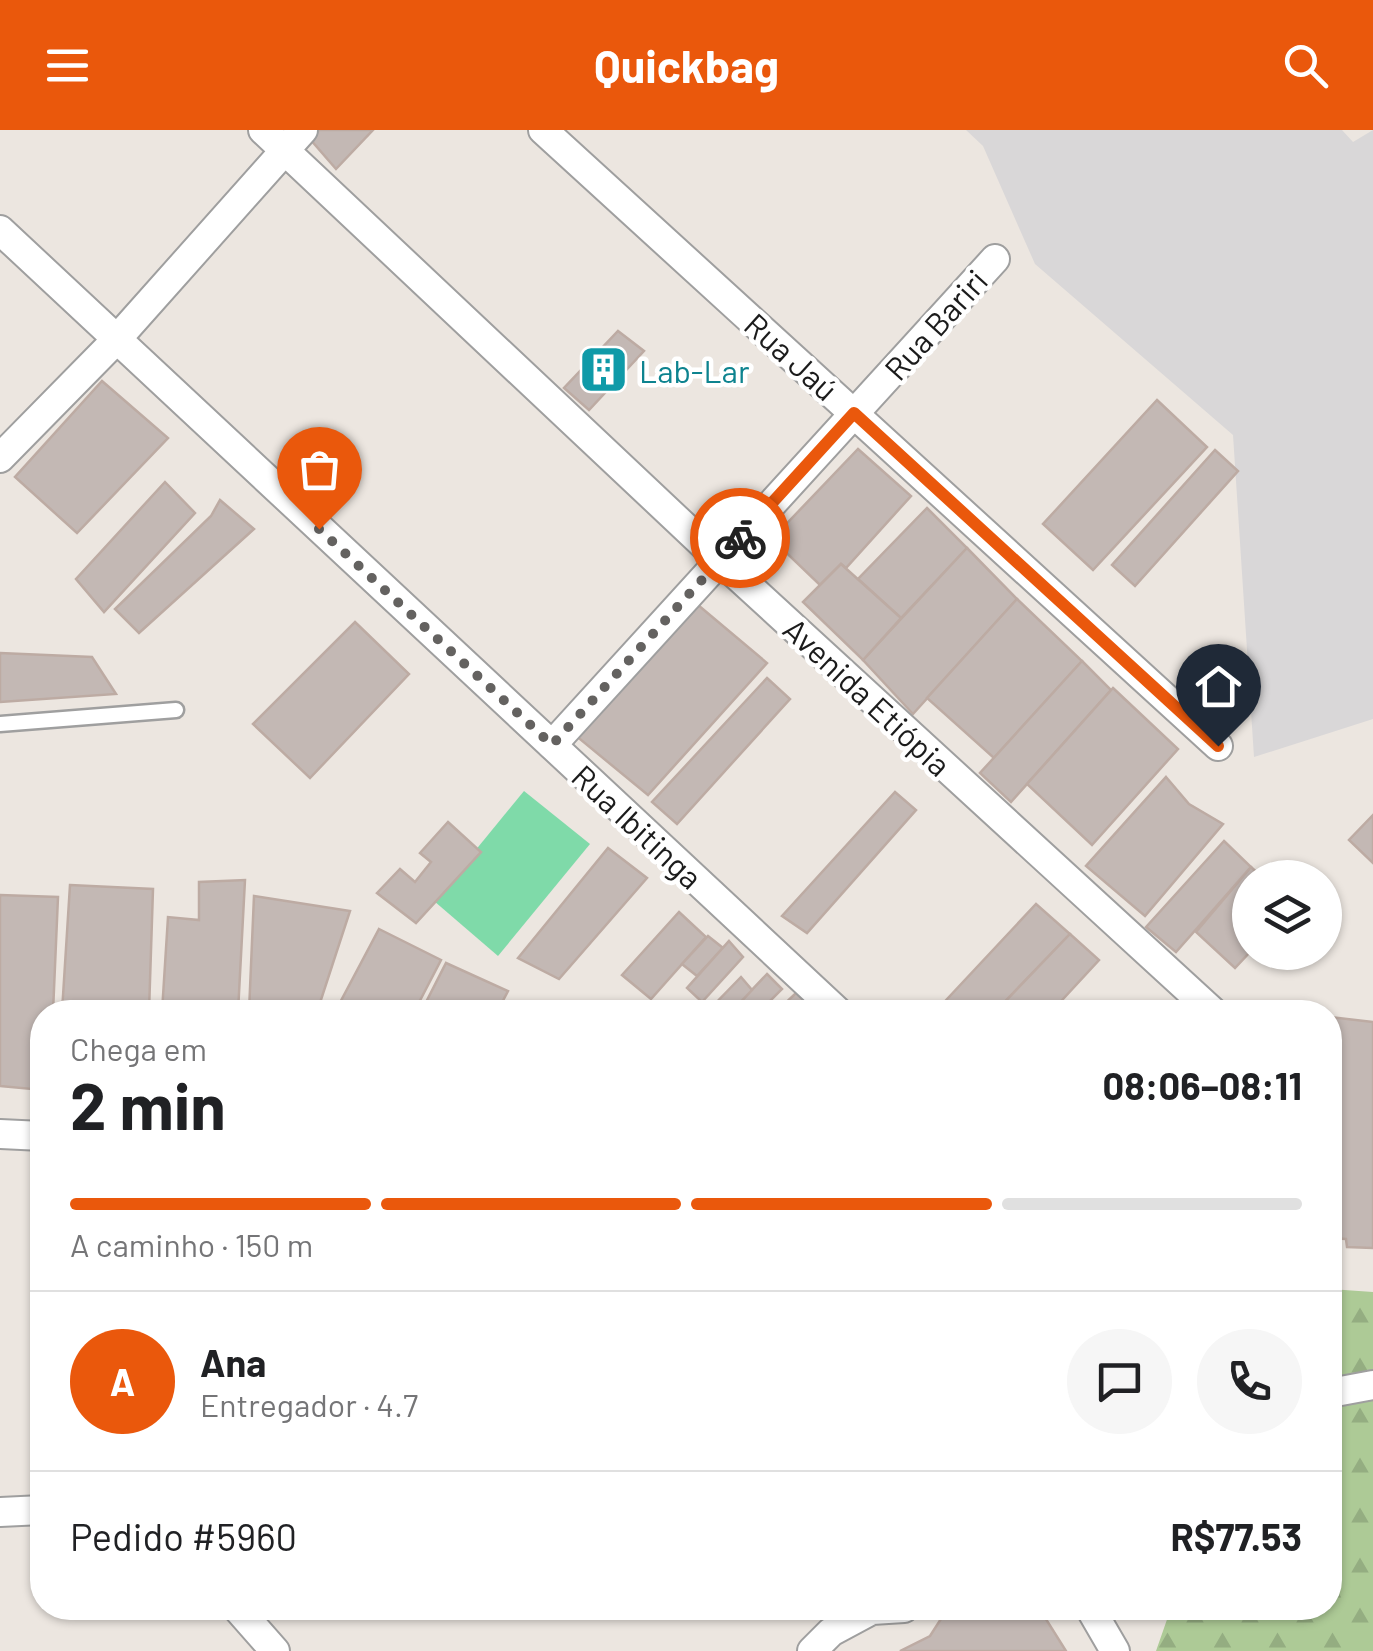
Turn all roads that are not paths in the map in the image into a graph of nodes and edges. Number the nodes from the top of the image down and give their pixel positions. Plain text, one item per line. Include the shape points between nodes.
1 (264, 130) edge
2 (544, 130) edge
3 (294, 140) edge
4 (0, 230) edge
5 (995, 259) dead end
6 (116, 340) junction
7 (854, 413) junction
8 (0, 458) edge
9 (720, 560) junction
10 (176, 710) dead end
11 (0, 724) edge
12 (552, 745) junction
13 (1218, 746) dead end
14 (825, 1000) edge
15 (1200, 1000) edge
16 (0, 1134) edge
17 (30, 1135) edge
18 (1373, 1386) edge
19 (1342, 1391) edge
20 (30, 1511) edge
21 (0, 1512) edge
22 (248, 1620) edge
23 (853, 1620) edge
24 (1097, 1620) edge
25 (276, 1651) edge
26 (812, 1651) edge
27 (1115, 1651) edge

1 - 3 street, Avenida Etiópia
2 - 7 street, Rua Jaú
3 - 6 street
3 - 9 street, Avenida Etiópia
4 - 6 street, Rua Ibitinga
5 - 7 street, Rua Bariri
6 - 8 street
6 - 12 street, Rua Ibitinga
7 - 9 street, Rua Bariri
7 - 13 street, Rua Jaú
9 - 12 street, Rua Bariri
9 - 15 street, Avenida Etiópia
10 - 11 lane
12 - 14 street, Rua Ibitinga
16 - 17 street
18 - 19 street
20 - 21 street
22 - 25 street
23 - 26 street
24 - 27 street

